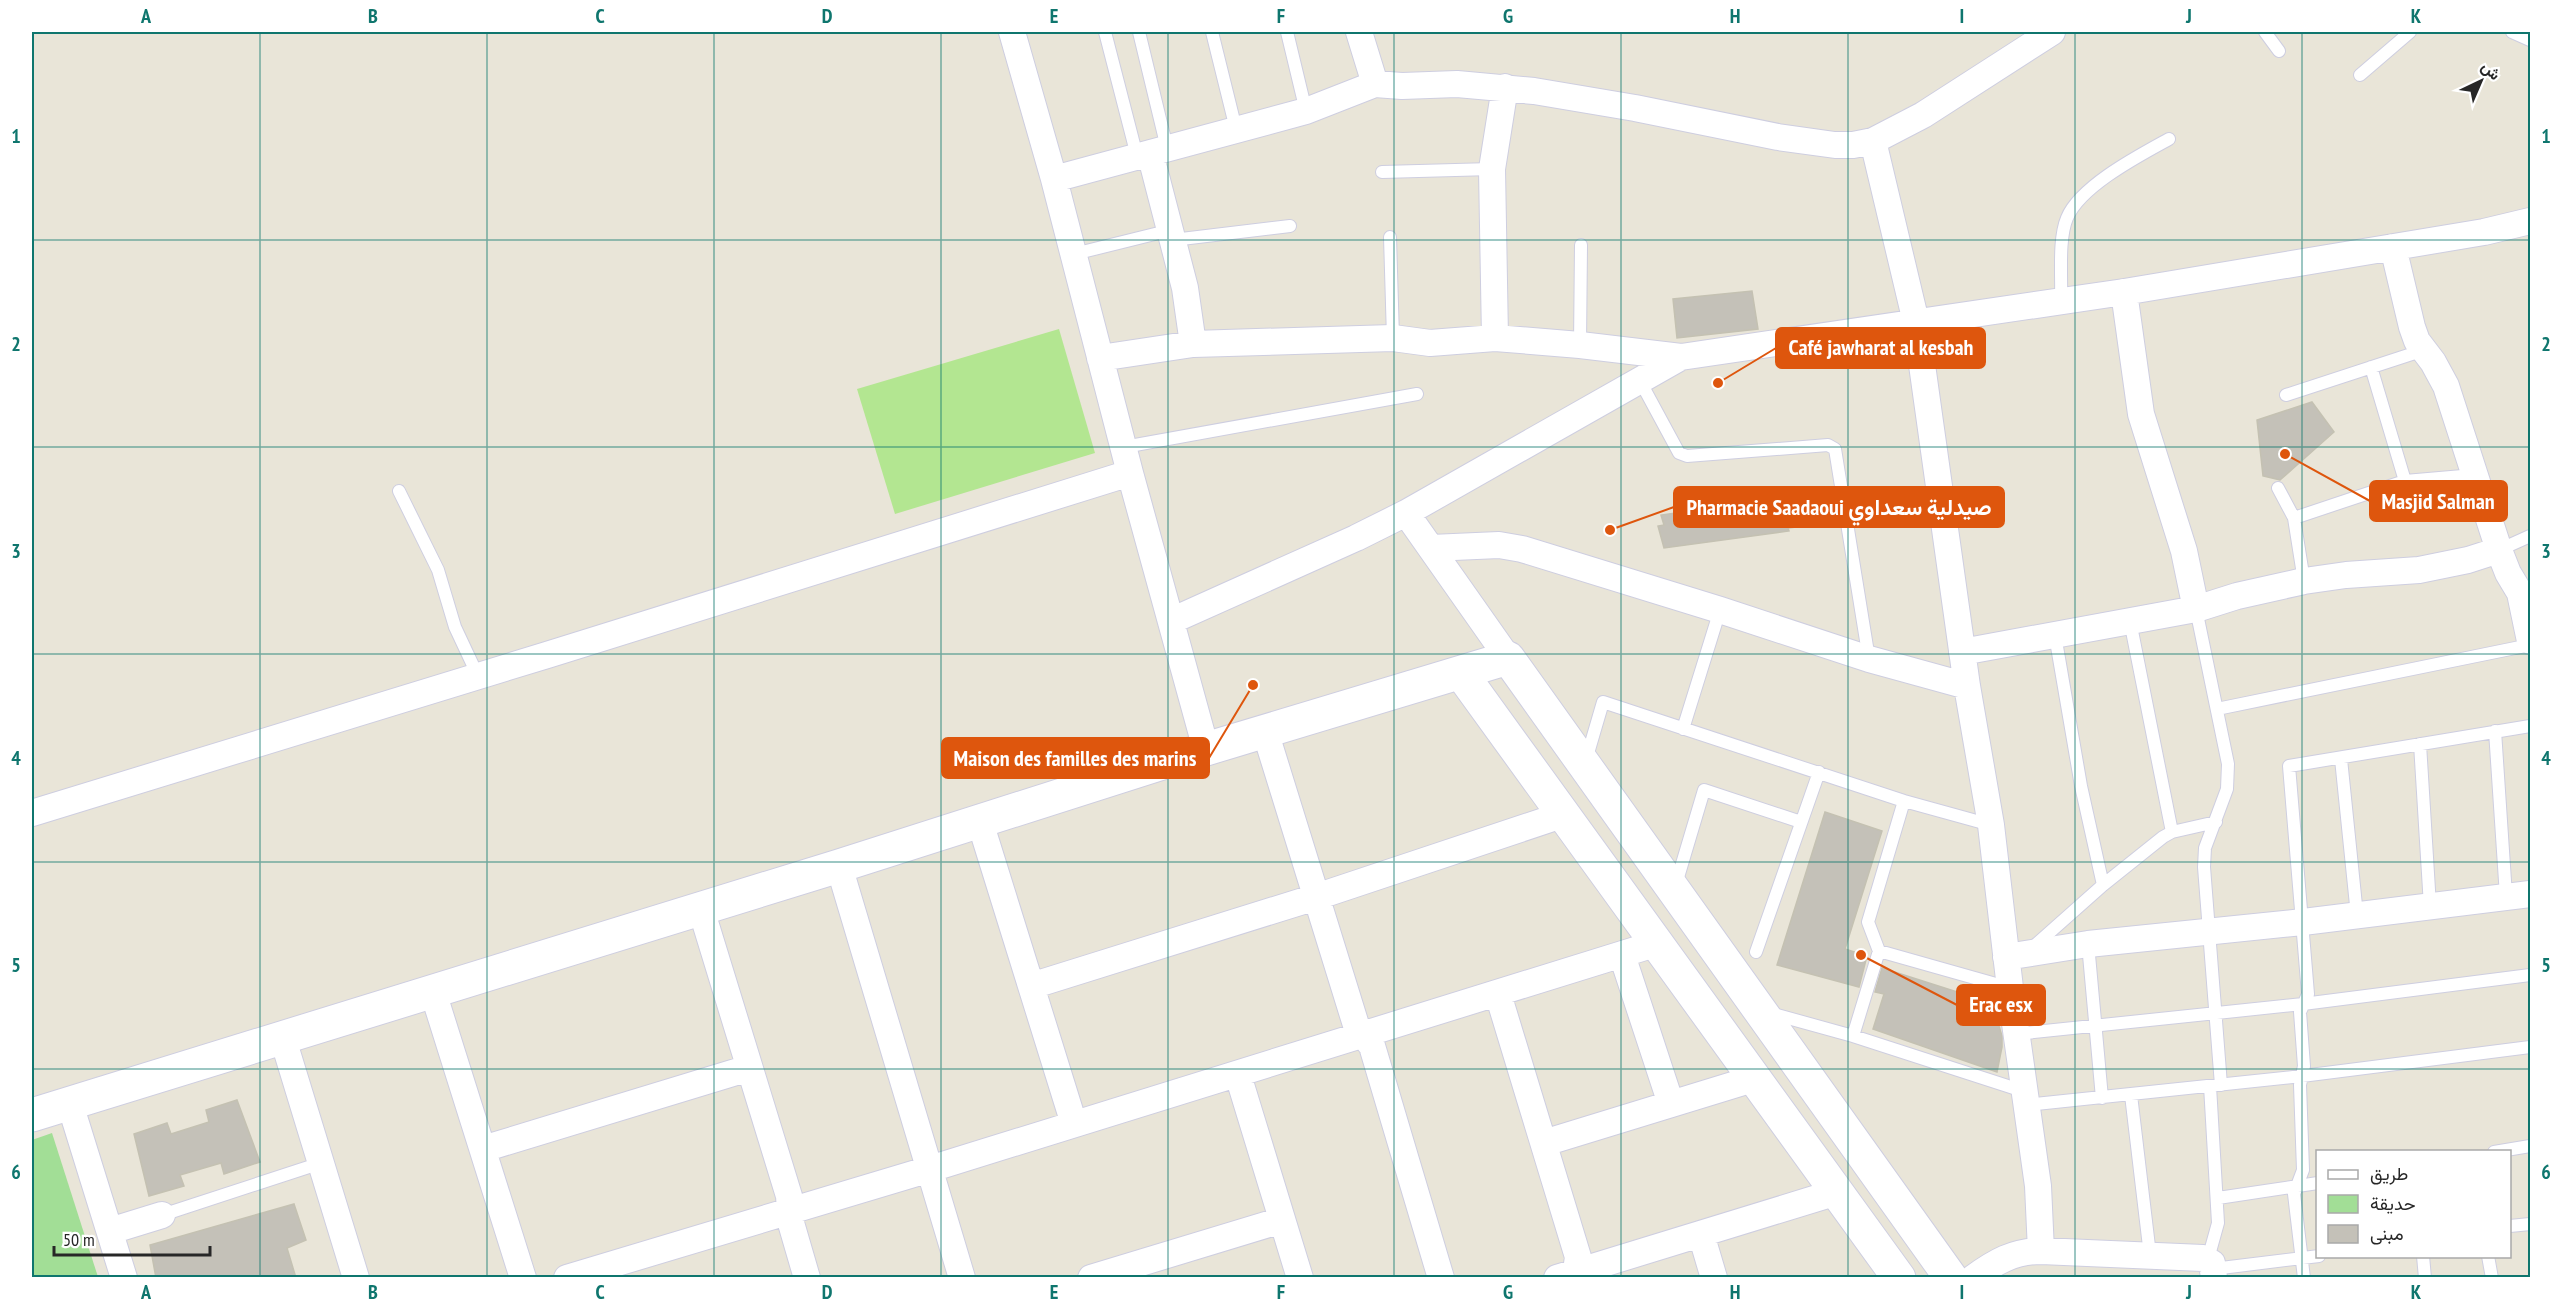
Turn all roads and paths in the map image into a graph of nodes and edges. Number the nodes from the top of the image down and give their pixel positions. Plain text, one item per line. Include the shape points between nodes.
1 (1012, 32) edge
2 (1105, 32) edge
3 (1140, 32) edge
4 (1212, 32) edge
5 (1287, 32) edge
6 (1359, 32) edge
7 (2052, 32) edge
8 (2265, 32) edge
9 (2410, 32) edge
10 (2512, 32) edge
11 (2530, 40) edge
12 (2279, 51) dead end
13 (2360, 75) dead end
14 (1375, 84) junction
15 (1505, 87) junction
16 (1306, 111) junction
17 (1236, 129) junction
18 (2169, 140) dead end
19 (1873, 141) junction
20 (1151, 153) junction
21 (1492, 169) junction
22 (1382, 172) dead end
23 (1054, 179) junction
24 (2530, 222) edge
25 (1290, 225) dead end
26 (1172, 235) junction
27 (1390, 237) dead end
28 (1581, 244) dead end
29 (2393, 247) junction
30 (1074, 254) junction
31 (2124, 292) junction
32 (2061, 301) junction
33 (1916, 322) junction
34 (1393, 338) junction
35 (1495, 338) junction
36 (1193, 344) junction
37 (1580, 345) junction
38 (2424, 350) junction
39 (1681, 357) junction
40 (1100, 358) junction
41 (2371, 368) junction
42 (1639, 379) junction
43 (1417, 394) dead end
44 (2286, 395) dead end
45 (1124, 447) junction
46 (1130, 473) junction
47 (2474, 476) junction
48 (2405, 481) junction
49 (2278, 488) dead end
50 (399, 491) dead end
51 (1406, 513) junction
52 (2294, 518) junction
53 (2530, 536) edge
54 (1431, 548) junction
55 (2499, 550) junction
56 (2304, 581) junction
57 (2196, 609) junction
58 (1720, 610) junction
59 (1171, 621) junction
60 (2130, 621) junction
61 (2055, 635) junction
62 (2530, 643) edge
63 (1962, 652) junction
64 (1508, 658) junction
65 (1869, 659) junction
66 (1461, 672) junction
67 (478, 676) junction
68 (1967, 686) junction
69 (2217, 709) junction
70 (2530, 726) edge
71 (1683, 729) junction
72 (2494, 730) junction
73 (1265, 731) junction
74 (2420, 744) junction
75 (1206, 749) junction
76 (2341, 759) junction
77 (1584, 767) junction
78 (1819, 772) junction
79 (1904, 801) junction
80 (32, 813) edge
81 (1565, 814) junction
82 (980, 822) junction
83 (1801, 822) junction
84 (2216, 822) junction
85 (1990, 825) junction
86 (2172, 832) junction
87 (839, 866) junction
88 (2103, 885) junction
89 (1673, 891) junction
90 (2518, 895) edge
91 (1316, 897) junction
92 (2430, 906) junction
93 (701, 909) junction
94 (2357, 915) junction
95 (2303, 922) junction
96 (2209, 931) junction
97 (1658, 943) junction
98 (2088, 944) junction
99 (1879, 951) junction
100 (1756, 952) dead end
101 (1622, 955) junction
102 (2016, 955) junction
103 (2530, 975) edge
104 (1031, 986) junction
105 (2010, 988) junction
106 (433, 992) junction
107 (1498, 994) junction
108 (2303, 1004) junction
109 (1760, 1010) junction
110 (2215, 1012) junction
111 (2095, 1026) junction
112 (2016, 1034) junction
113 (1364, 1036) junction
114 (1853, 1036) junction
115 (283, 1039) junction
116 (2530, 1047) edge
117 (750, 1068) junction
118 (1238, 1075) junction
119 (2302, 1076) junction
120 (1756, 1078) junction
121 (2215, 1085) junction
122 (2131, 1095) junction
123 (2025, 1098) junction
124 (2102, 1098) junction
125 (70, 1104) junction
126 (1671, 1104) junction
127 (32, 1115) edge
128 (1074, 1124) junction
129 (1544, 1143) junction
130 (2530, 1146) edge
131 (483, 1149) junction
132 (2506, 1150) edge
133 (321, 1163) junction
134 (930, 1169) junction
135 (2316, 1182) edge
136 (2296, 1186) junction
137 (1837, 1192) junction
138 (2218, 1198) junction
139 (790, 1209) junction
140 (162, 1215) joint
141 (1282, 1220) junction
142 (2530, 1224) edge
143 (2511, 1226) edge
144 (110, 1232) junction
145 (1701, 1234) junction
146 (2041, 1251) junction
147 (2150, 1255) junction
148 (2316, 1258) edge
149 (2423, 1258) edge
150 (2488, 1258) edge
151 (2302, 1260) junction
152 (2212, 1268) edge
153 (1569, 1276) edge
154 (124, 1278) edge
155 (356, 1278) edge
156 (523, 1278) edge
157 (567, 1278) edge
158 (807, 1278) edge
159 (962, 1278) edge
160 (1091, 1278) edge
161 (1300, 1278) edge
162 (1441, 1278) edge
163 (1714, 1278) edge
164 (1899, 1278) edge
165 (1950, 1278) edge
166 (1973, 1278) edge
167 (2304, 1278) edge
168 (2425, 1278) edge
169 (2492, 1278) edge

1 - 23 street
2 - 20 lane
3 - 20 lane
4 - 17 lane
5 - 16 lane
6 - 14 street
7 - 19 street via 1923,116
8 - 12 lane
9 - 13 lane
10 - 11 lane
14 - 15 street
14 - 16 street
15 - 19 street via 1835,146
15 - 21 street
16 - 17 street
17 - 20 street
18 - 32 lane via 2110,174 2067,217
19 - 33 street
20 - 23 street
20 - 26 street
21 - 22 lane
21 - 35 street
23 - 30 street
24 - 29 street
25 - 26 lane
26 - 30 lane
26 - 36 street
27 - 34 lane
28 - 37 lane
29 - 31 street
29 - 38 street via 2412,327
30 - 40 street
31 - 32 street
31 - 57 street via 2141,414 2184,551
32 - 33 street
33 - 39 street
33 - 63 street
34 - 35 street via 1430,343
34 - 36 street
35 - 37 street
36 - 40 street
37 - 39 street
38 - 41 lane
38 - 47 street via 2446,386
39 - 42 street
40 - 45 street
41 - 44 lane
41 - 48 lane
42 - 51 street
42 - 65 lane via 1679,453 1687,456 1828,444 1835,449
43 - 45 lane
45 - 46 street
46 - 59 street
46 - 67 street
47 - 48 lane
47 - 55 street
48 - 52 lane
49 - 52 lane
50 - 67 lane via 438,570 455,627
51 - 54 street
51 - 59 street
52 - 56 lane
53 - 55 lane
54 - 58 street via 1500,545 1522,549
54 - 64 street
55 - 56 street via 2419,570
55 - 62 street via 2520,593
56 - 57 street
57 - 60 street
57 - 69 lane
58 - 65 street
58 - 71 lane
59 - 75 street
60 - 61 street
60 - 86 lane
61 - 63 street
61 - 88 lane
62 - 69 lane
63 - 68 street
64 - 66 street
64 - 77 street
65 - 68 street
66 - 73 street
66 - 81 street
67 - 80 street
68 - 85 street
69 - 84 lane via 2228,764 2227,789
70 - 72 lane
71 - 77 lane via 1603,702
71 - 78 lane
72 - 74 lane
72 - 90 lane
73 - 75 street
73 - 91 street
74 - 76 lane
74 - 92 lane
75 - 82 street
76 - 94 lane
76 - 95 lane via 2289,766
77 - 89 street
78 - 79 lane
78 - 83 lane
79 - 85 lane
79 - 99 lane via 1868,922
81 - 91 street
81 - 97 street
82 - 87 street
82 - 104 street
83 - 89 lane via 1704,790
83 - 100 lane
84 - 86 lane
84 - 96 lane via 2205,848
85 - 102 street
86 - 88 lane
87 - 93 street
87 - 134 street
88 - 102 lane
89 - 109 street
90 - 92 street
91 - 104 street
91 - 113 street via 1356,1025
92 - 94 street
93 - 106 street
93 - 117 street
94 - 95 street
95 - 96 street
95 - 108 lane via 2308,994
96 - 98 street
96 - 110 lane
97 - 101 street
97 - 120 street
98 - 102 street
98 - 111 lane
99 - 105 lane
99 - 114 lane
101 - 107 street
101 - 126 street
102 - 105 street
103 - 108 lane
104 - 128 street
105 - 112 street
106 - 115 street
106 - 131 street
107 - 113 street
107 - 129 street
108 - 110 lane
108 - 119 lane
109 - 114 lane
109 - 165 street
110 - 111 lane
110 - 121 lane
111 - 112 lane
111 - 124 lane
112 - 123 street
113 - 118 street
113 - 162 street via 1372,1046
114 - 123 lane
115 - 125 street
115 - 133 street
116 - 119 lane
117 - 131 street
117 - 139 street
118 - 128 street
118 - 141 street
119 - 121 lane
119 - 136 lane via 2303,1170
120 - 126 street
120 - 137 street
121 - 122 lane
121 - 138 lane
122 - 124 lane
122 - 147 lane
123 - 124 lane
123 - 146 street via 2038,1186
125 - 127 street
125 - 144 street
126 - 129 street
128 - 134 street
129 - 153 street via 1578,1257
130 - 132 lane
131 - 156 street
133 - 140 lane
133 - 155 street
134 - 139 street
134 - 159 street
135 - 136 lane
136 - 138 lane
136 - 151 lane
137 - 145 street
137 - 164 street
138 - 152 lane
139 - 157 street
139 - 158 street
140 - 144 street
141 - 160 street
141 - 161 street
142 - 143 lane
144 - 154 street
145 - 153 street
145 - 163 street
146 - 147 street
146 - 166 street via 2011,1255
147 - 152 street
148 - 151 lane
149 - 168 lane
150 - 169 lane
151 - 152 lane
151 - 167 lane

